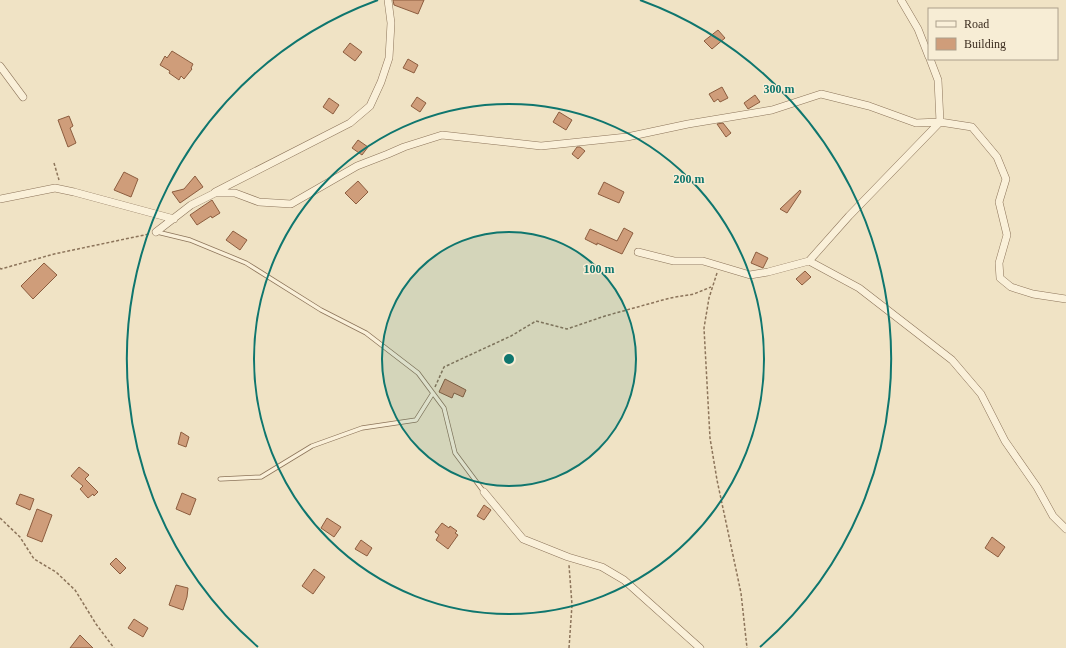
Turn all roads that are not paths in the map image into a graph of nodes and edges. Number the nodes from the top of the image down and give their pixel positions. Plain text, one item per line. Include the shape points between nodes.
1 (388, 0) edge
2 (901, 0) edge
3 (928, 55) edge
4 (930, 60) edge
5 (0, 66) edge
6 (22, 97) dead end
7 (940, 122) junction
8 (214, 193) junction
9 (0, 199) edge
10 (174, 219) junction
11 (156, 232) joint
12 (638, 252) dead end
13 (809, 261) junction
14 (1066, 299) edge
15 (433, 393) junction
16 (220, 479) dead end
17 (484, 492) joint
18 (1066, 529) edge
19 (700, 648) edge

1 - 8 street via 391,22 389,58 370,106 350,123
2 - 3 street via 918,29
4 - 7 street via 938,80
5 - 6 street
7 - 8 street via 916,123 869,106 821,94 772,110 627,137 541,146 442,135 356,166 291,204 259,202 235,193
7 - 13 street
7 - 14 street via 972,127 997,157 1006,179 999,202 1007,235 999,263 1000,278 1011,287 1033,294
8 - 10 street via 191,205
9 - 10 street via 55,188
10 - 11 street
11 - 15 lane via 190,240 246,263 321,310 366,333 418,373
12 - 13 street via 674,261 703,261 750,275
13 - 18 street via 859,288 952,360 981,394 1005,440 1038,487 1053,516
15 - 16 lane via 416,420 355,430 312,446 261,477
15 - 17 lane via 444,408 455,453
17 - 19 street via 523,539 602,567 624,580

